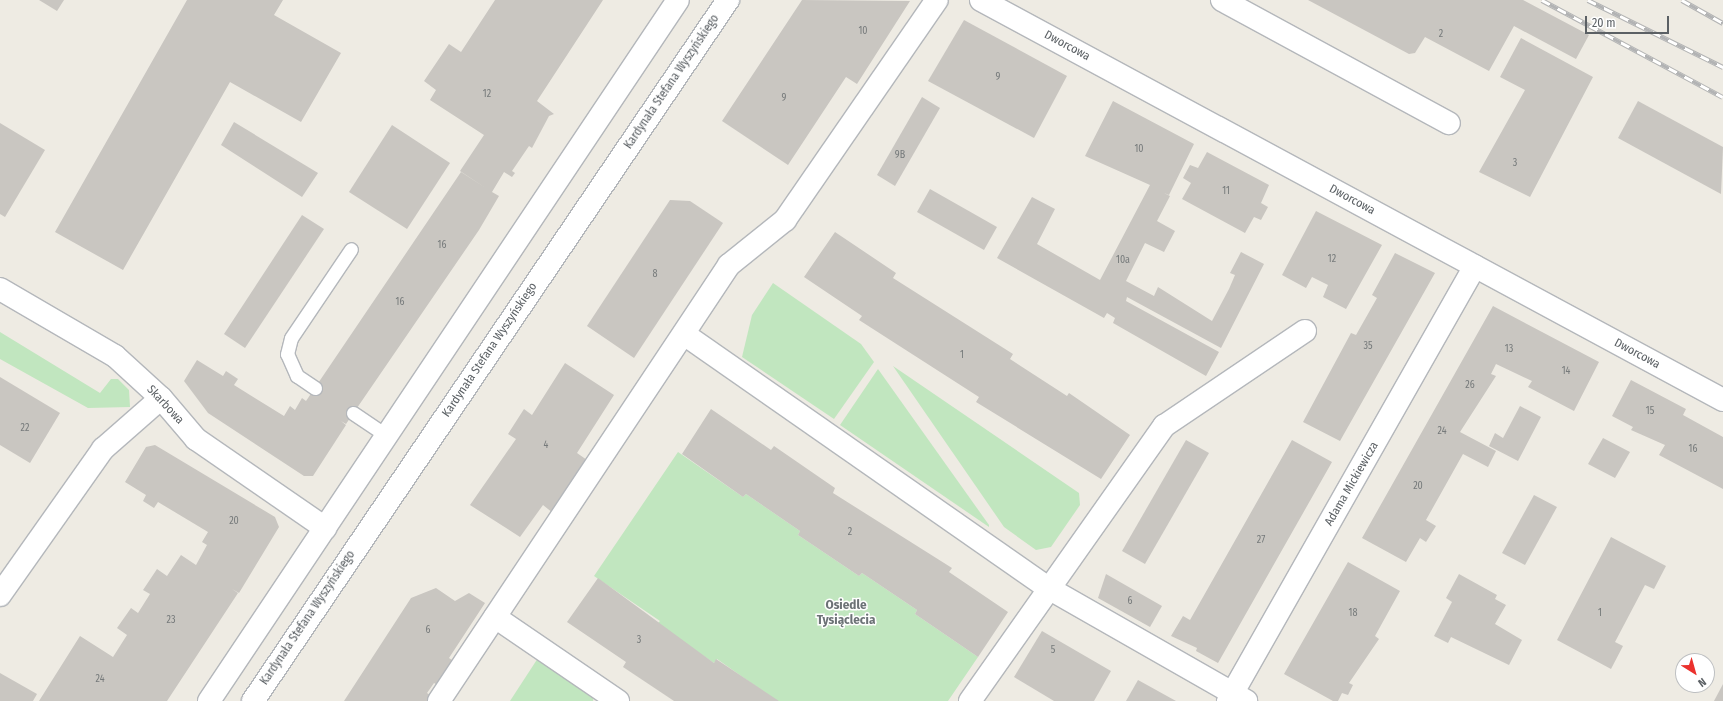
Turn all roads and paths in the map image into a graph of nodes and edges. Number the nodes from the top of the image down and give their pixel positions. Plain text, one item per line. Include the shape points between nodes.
1 (678, 0) edge
2 (728, 0) edge
3 (937, 0) edge
4 (980, 0) edge
5 (1222, 0) edge
6 (1449, 123) dead end
7 (351, 249) dead end
8 (1475, 266) junction
9 (0, 289) edge
10 (1305, 331) dead end
11 (684, 334) junction
12 (315, 388) dead end
13 (161, 398) junction
14 (1723, 400) edge
15 (353, 413) dead end
16 (387, 436) junction
17 (325, 528) junction
18 (1050, 590) junction
19 (0, 595) edge
20 (495, 618) junction
21 (1236, 699) edge
22 (209, 701) edge
23 (252, 701) edge
24 (438, 701) edge
25 (618, 701) edge
26 (970, 701) edge

1 - 16 street
2 - 23 street, Kardynała Stefana Wyszyńskiego
3 - 11 street via 785,220 729,265
4 - 8 street, Dworcowa
5 - 6 street
7 - 12 lane via 291,338 286,354 297,376
8 - 14 street, Dworcowa
8 - 21 street, Adama Mickiewicza
9 - 13 street, Skarbowa via 115,356
10 - 18 street via 1164,426
11 - 18 street
11 - 20 street
13 - 17 street, Skarbowa via 196,439
13 - 19 street via 103,449
15 - 16 lane
16 - 17 street
17 - 22 street
18 - 21 street
18 - 26 street
20 - 24 street
20 - 25 street

